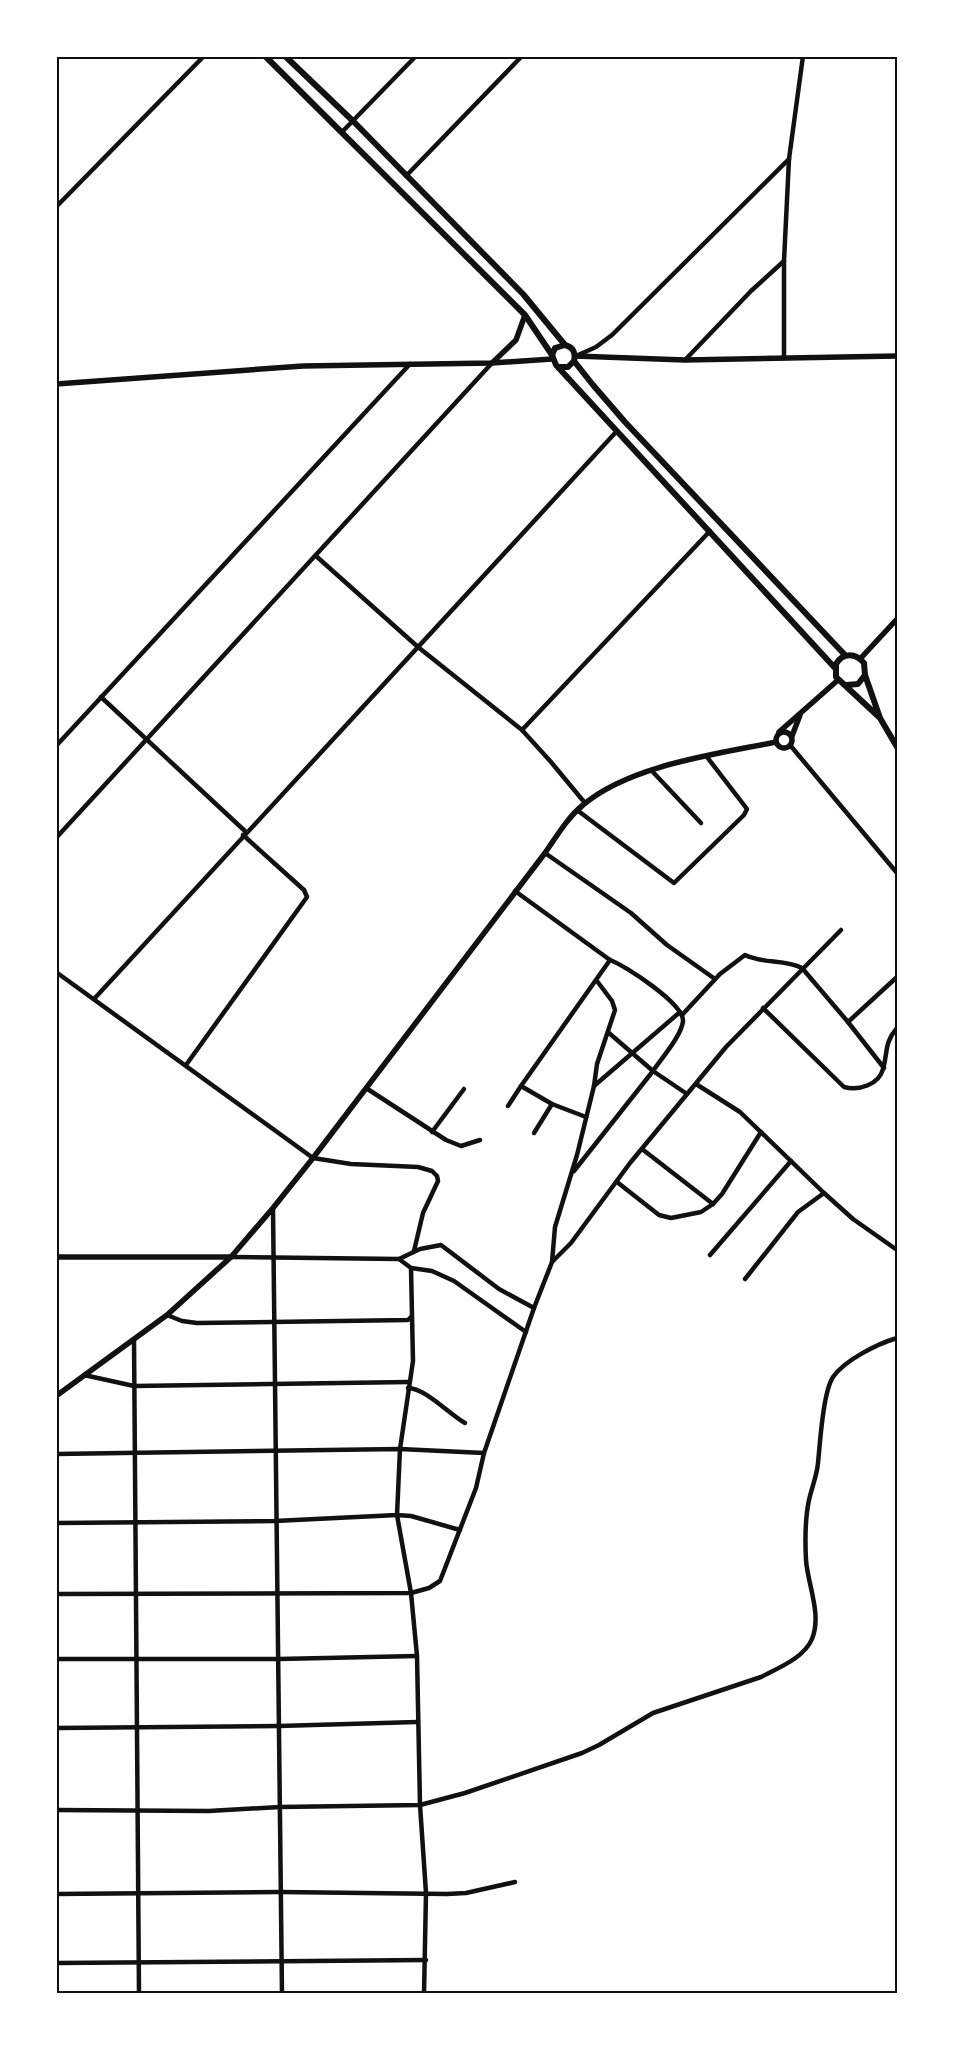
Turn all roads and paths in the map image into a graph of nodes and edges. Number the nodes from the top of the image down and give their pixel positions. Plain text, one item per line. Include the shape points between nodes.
1 (204, 56) edge
2 (265, 56) edge
3 (285, 56) edge
4 (416, 56) edge
5 (522, 56) edge
6 (803, 56) edge
7 (354, 122) junction
8 (342, 132) junction
9 (789, 160) junction
10 (406, 176) junction
11 (56, 206) edge
12 (784, 261) junction
13 (525, 315) junction
14 (565, 345) junction
15 (897, 356) edge
16 (552, 357) junction
17 (575, 358) junction
18 (784, 358) junction
19 (685, 360) junction
20 (411, 363) junction
21 (492, 363) junction
22 (559, 367) junction
23 (56, 384) edge
24 (616, 432) junction
25 (710, 531) junction
26 (316, 556) junction
27 (897, 619) edge
28 (418, 647) junction
29 (845, 655) junction
30 (860, 658) junction
31 (834, 668) junction
32 (865, 675) junction
33 (838, 680) junction
34 (847, 686) junction
35 (101, 697) junction
36 (802, 712) junction
37 (880, 718) junction
38 (522, 730) junction
39 (779, 732) junction
40 (792, 736) junction
41 (146, 739) junction
42 (776, 742) junction
43 (790, 745) junction
44 (56, 746) edge
45 (897, 747) edge
46 (707, 757) junction
47 (652, 770) junction
48 (584, 803) junction
49 (577, 810) junction
50 (702, 823) dead end
51 (244, 834) junction
52 (56, 838) edge
53 (545, 853) junction
54 (897, 873) edge
55 (515, 891) junction
56 (841, 930) dead end
57 (610, 960) junction
58 (802, 968) junction
59 (56, 972) edge
60 (897, 977) edge
61 (715, 979) junction
62 (597, 981) junction
63 (94, 999) junction
64 (763, 1008) junction
65 (681, 1014) junction
66 (848, 1022) junction
67 (897, 1028) edge
68 (608, 1033) junction
69 (632, 1054) junction
70 (186, 1065) junction
71 (884, 1068) junction
72 (653, 1071) junction
73 (696, 1084) junction
74 (521, 1086) junction
75 (594, 1086) junction
76 (366, 1088) junction
77 (464, 1089) dead end
78 (687, 1094) junction
79 (552, 1104) junction
80 (508, 1106) dead end
81 (586, 1117) junction
82 (432, 1132) junction
83 (761, 1132) junction
84 (534, 1133) dead end
85 (480, 1140) dead end
86 (642, 1149) junction
87 (312, 1158) junction
88 (791, 1161) junction
89 (572, 1174) junction
90 (617, 1182) junction
91 (824, 1193) junction
92 (713, 1204) junction
93 (273, 1208) junction
94 (897, 1250) edge
95 (414, 1251) junction
96 (710, 1255) dead end
97 (56, 1257) edge
98 (231, 1257) junction
99 (273, 1258) junction
100 (399, 1259) junction
101 (552, 1262) junction
102 (411, 1268) junction
103 (745, 1278) dead end
104 (534, 1308) junction
105 (167, 1315) junction
106 (411, 1317) junction
107 (274, 1323) junction
108 (526, 1332) junction
109 (897, 1338) edge
110 (134, 1339) junction
111 (84, 1374) junction
112 (275, 1384) junction
113 (408, 1385) junction
114 (134, 1386) junction
115 (56, 1396) edge
116 (465, 1423) dead end
117 (400, 1449) junction
118 (276, 1451) junction
119 (484, 1453) junction
120 (56, 1454) edge
121 (135, 1454) junction
122 (397, 1515) junction
123 (56, 1522) edge
124 (135, 1522) junction
125 (275, 1522) junction
126 (460, 1530) junction
127 (411, 1593) junction
128 (56, 1594) edge
129 (136, 1594) junction
130 (278, 1594) junction
131 (417, 1656) junction
132 (136, 1658) junction
133 (56, 1659) edge
134 (280, 1659) junction
135 (417, 1722) junction
136 (279, 1726) junction
137 (137, 1727) junction
138 (56, 1728) edge
139 (420, 1805) junction
140 (280, 1807) junction
141 (56, 1810) edge
142 (137, 1810) junction
143 (514, 1882) dead end
144 (281, 1892) junction
145 (138, 1893) junction
146 (56, 1894) edge
147 (426, 1894) junction
148 (426, 1960) junction
149 (282, 1962) junction
150 (56, 1963) edge
151 (138, 1963) junction
152 (139, 1994) edge
153 (282, 1994) edge
154 (424, 1994) edge

1 - 11 street
2 - 8 main road
3 - 7 main road
4 - 7 street
5 - 10 street
6 - 9 street
7 - 8 street
7 - 10 main road
8 - 13 main road
9 - 12 street
9 - 17 street via 612,335
10 - 14 main road via 523,294
12 - 18 street
12 - 19 street
13 - 16 main road
13 - 21 street via 516,340
14 - 16 main road via 558,346
14 - 17 main road via 572,349
15 - 18 street
16 - 21 street
16 - 22 main road
17 - 19 street
17 - 22 main road via 568,367
17 - 29 main road via 592,385 625,422
18 - 19 street
20 - 21 street
20 - 23 street via 303,366
20 - 35 street
21 - 26 street
22 - 24 main road
24 - 25 main road
24 - 28 street
25 - 31 main road
25 - 38 street
26 - 28 street
26 - 41 street
27 - 30 street
28 - 38 street
28 - 51 street
29 - 30 main road
29 - 31 main road
30 - 32 main road
31 - 33 main road
32 - 34 main road via 858,684
32 - 37 main road
33 - 34 main road
33 - 36 street
34 - 37 main road
35 - 41 street
35 - 44 street
36 - 39 street
36 - 40 street
37 - 45 main road
38 - 48 street
39 - 40 street via 785,731
39 - 42 street
40 - 43 street
41 - 51 street
41 - 52 street
42 - 43 street via 780,748
42 - 46 street
43 - 54 street
46 - 47 street
46 - 49 street via 746,810 674,883
47 - 48 street via 622,781
47 - 50 street
48 - 49 street
49 - 53 street
51 - 63 street
51 - 70 street via 304,890 306,897
53 - 55 street
53 - 61 street via 631,913 667,945
55 - 57 street
55 - 76 street
56 - 58 street
57 - 62 street
57 - 65 street via 665,996
58 - 61 street via 745,955
58 - 64 street
58 - 66 street
59 - 63 street
60 - 66 street
61 - 65 street
62 - 68 street via 615,1007
62 - 74 street
63 - 70 street
64 - 71 street via 844,1087 860,1089
64 - 73 street
65 - 69 street
65 - 72 street via 681,1030
66 - 71 street
67 - 71 street via 888,1041
68 - 69 street
68 - 75 street via 597,1064
69 - 72 street
69 - 75 street
70 - 87 street
72 - 78 street
72 - 89 street
73 - 78 street
73 - 83 street via 740,1112
74 - 79 street
74 - 80 street
75 - 81 street
76 - 82 street
76 - 87 street
77 - 82 street
78 - 86 street
79 - 81 street
79 - 84 street
81 - 89 street
82 - 85 street via 461,1146
83 - 88 street
83 - 92 street via 733,1179
86 - 90 street
86 - 92 street
87 - 93 street
87 - 95 street via 432,1171 438,1181 423,1212
88 - 91 street
88 - 96 street
89 - 101 street via 555,1227
90 - 92 street via 659,1215 671,1218 702,1212
90 - 101 street via 571,1243
91 - 94 street via 853,1219
91 - 103 street via 798,1212
93 - 98 street
93 - 99 street
95 - 100 street
95 - 104 street via 441,1245 499,1289
97 - 98 street
98 - 99 street
98 - 105 street
99 - 100 street
99 - 107 street
100 - 102 street
101 - 104 street
102 - 106 street
102 - 108 street via 432,1271 454,1281
104 - 108 street
105 - 107 street via 197,1323
105 - 110 street
106 - 107 street via 408,1320
106 - 113 street via 412,1361
107 - 112 street
108 - 119 street
109 - 139 street via 855,1358 833,1377 828,1387 806,1531 807,1568 815,1618 808,1647 761,1677 653,1713 582,1753
110 - 111 street
110 - 114 street
111 - 114 street
111 - 115 street
112 - 113 street
112 - 114 street
112 - 118 street
113 - 116 street
113 - 117 street
114 - 121 street
117 - 118 street
117 - 119 street
117 - 122 street
118 - 121 street
118 - 125 street
119 - 126 street via 476,1488
120 - 121 street
121 - 124 street
122 - 125 street
122 - 126 street
122 - 127 street
123 - 124 street
124 - 125 street
124 - 129 street
125 - 130 street
126 - 127 street via 440,1581
127 - 130 street
127 - 131 street
128 - 129 street
129 - 130 street
129 - 132 street
130 - 134 street
131 - 134 street
131 - 135 street
132 - 133 street
132 - 134 street
132 - 137 street
134 - 136 street
135 - 136 street
135 - 139 street
136 - 137 street
136 - 140 street
137 - 138 street
137 - 142 street
139 - 140 street
139 - 147 street
140 - 142 street via 209,1811
140 - 144 street
141 - 142 street
142 - 145 street
143 - 147 street via 466,1893
144 - 145 street
144 - 147 street
144 - 149 street
145 - 146 street
145 - 151 street
147 - 148 street
148 - 149 street
148 - 154 street
149 - 151 street
149 - 153 street
150 - 151 street
151 - 152 street

